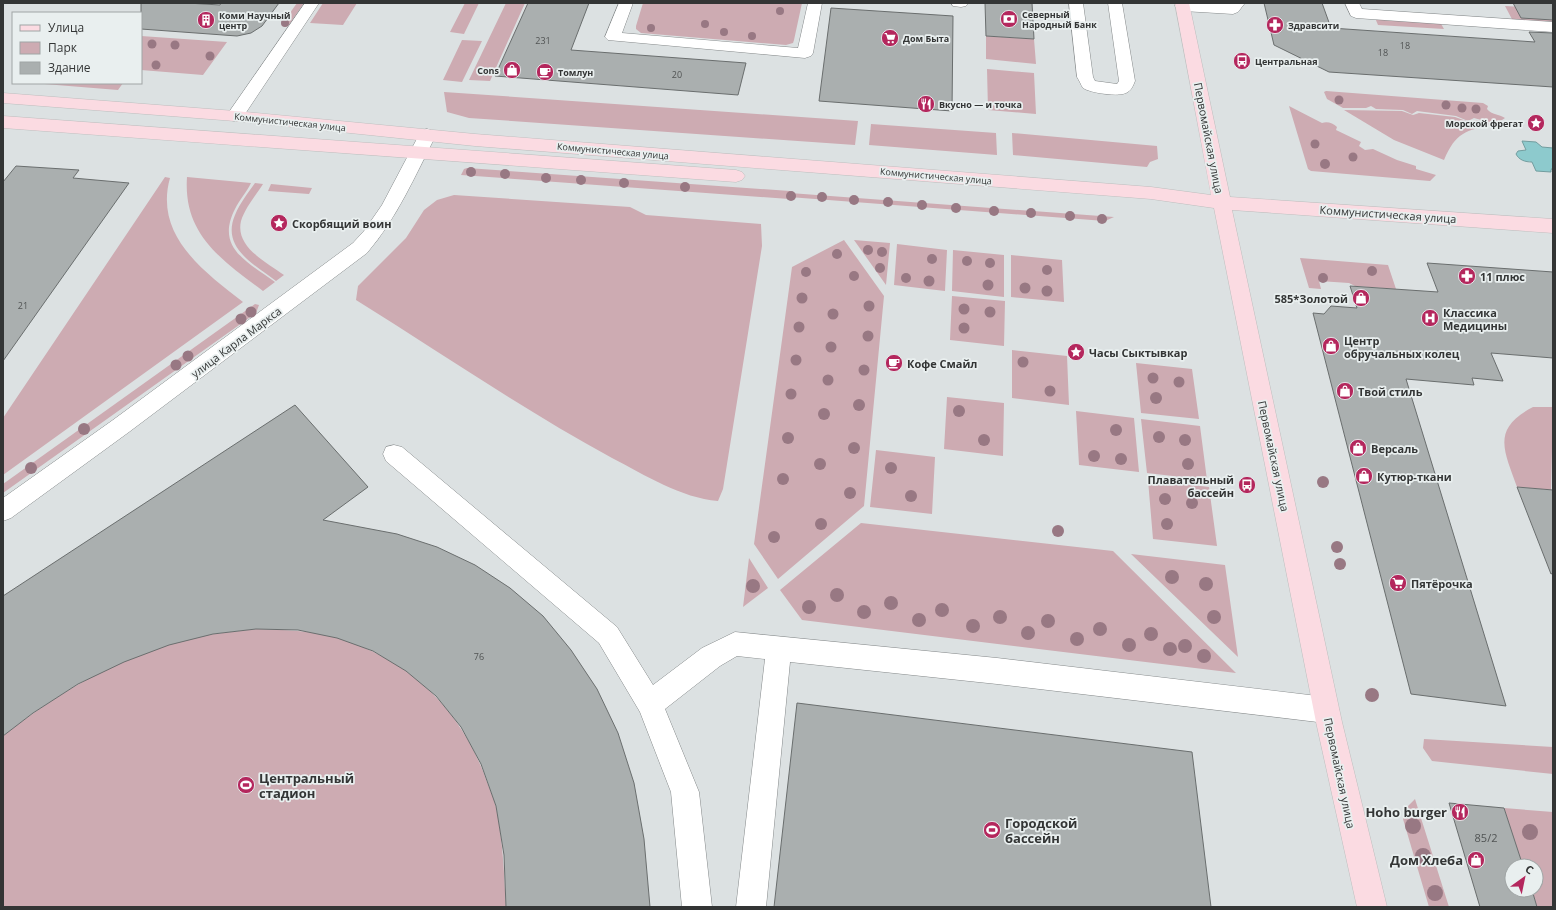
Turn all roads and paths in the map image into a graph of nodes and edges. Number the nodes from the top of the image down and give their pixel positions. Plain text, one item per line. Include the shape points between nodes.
1 (312, 3) edge
2 (626, 3) edge
3 (815, 3) edge
4 (958, 3) edge
5 (961, 3) edge
6 (1076, 3) edge
7 (1115, 3) edge
8 (1238, 3) edge
9 (1352, 3) edge
10 (1183, 4) edge
11 (1553, 27) edge
12 (3, 98) edge
13 (235, 116) junction
14 (3, 122) edge
15 (422, 144) junction
16 (1222, 203) junction
17 (1553, 226) edge
18 (394, 454) dead end
19 (3, 511) edge
20 (779, 648) junction
21 (650, 704) junction
22 (1326, 710) junction
23 (697, 907) edge
24 (752, 907) edge
25 (1372, 907) edge

1 - 13 street
2 - 3 street via 613,37 805,53
4 - 5 street
6 - 7 street via 1085,77 1089,84 1096,87 1120,90 1127,81
8 - 10 street via 1233,9
9 - 11 street via 1356,13
10 - 16 main road, Первомайская улица
12 - 13 main road, Коммунистическая улица
13 - 15 main road, Коммунистическая улица
14 - 15 main road, Коммунистическая улица
15 - 16 main road, Коммунистическая улица via 1153,205
15 - 19 street, улица Карла Маркса via 381,222 360,248 128,422
16 - 17 main road, Коммунистическая улица
16 - 22 main road, Первомайская улица
18 - 21 street via 608,635
20 - 21 street via 735,644 711,658
20 - 22 street
20 - 24 street
21 - 23 street via 685,792
22 - 25 main road, Первомайская улица

